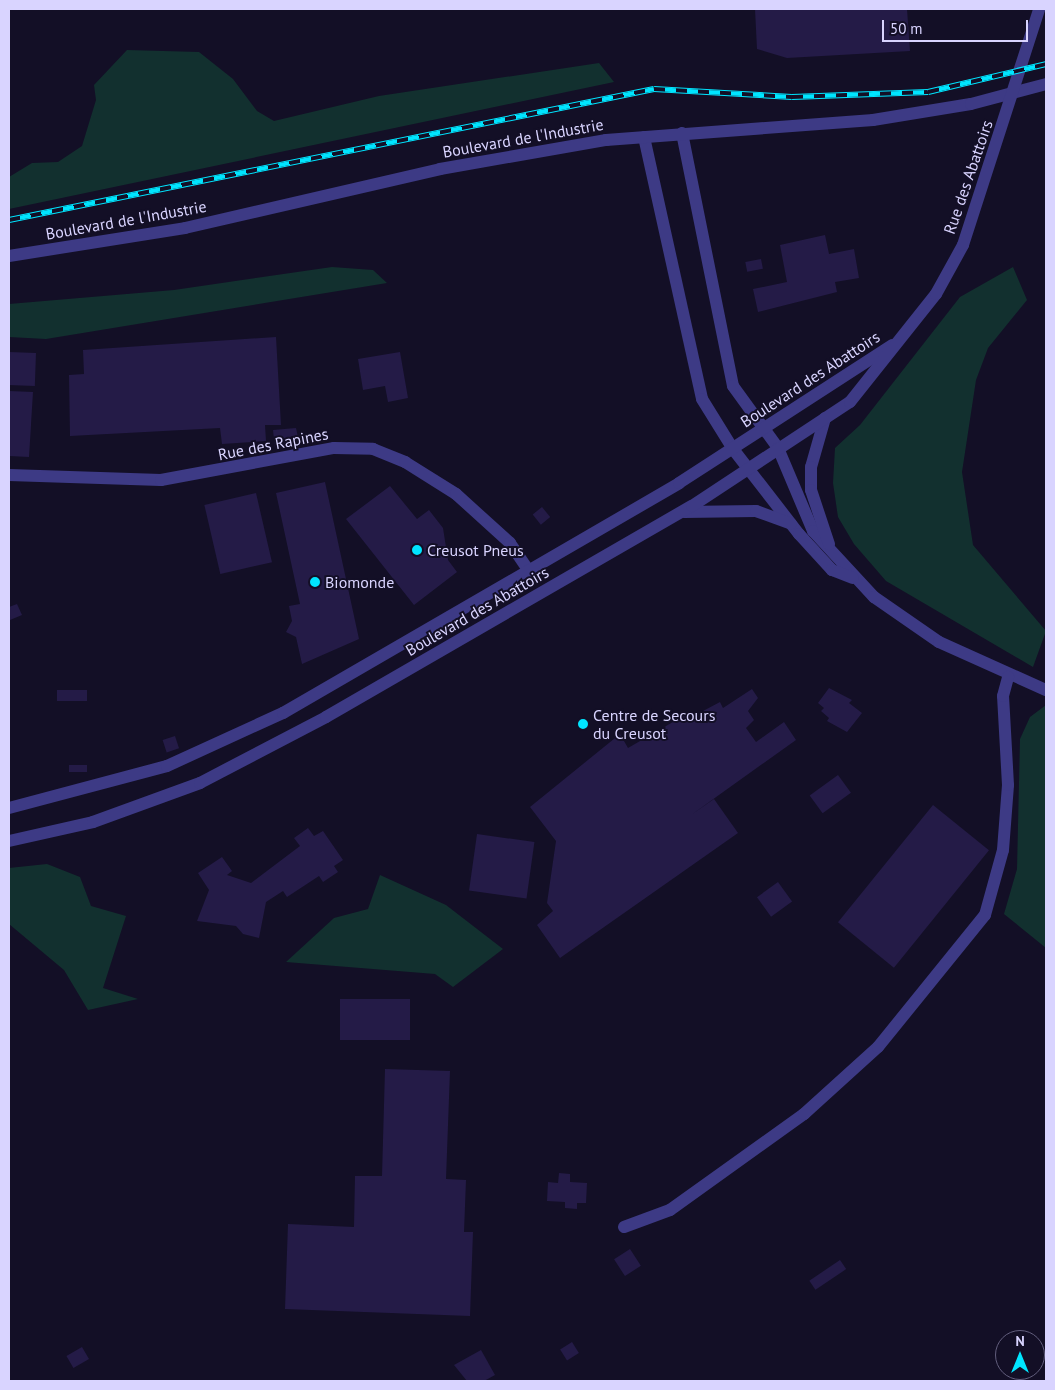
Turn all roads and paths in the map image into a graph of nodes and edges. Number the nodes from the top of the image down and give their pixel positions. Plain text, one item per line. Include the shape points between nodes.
1 (1039, 9) edge
2 (1046, 84) edge
3 (682, 133) junction
4 (644, 137) junction
5 (9, 256) edge
6 (898, 341) junction
7 (825, 418) junction
8 (765, 427) junction
9 (778, 448) junction
10 (733, 449) junction
11 (748, 468) junction
12 (9, 475) edge
13 (681, 512) junction
14 (791, 524) junction
15 (833, 553) junction
16 (529, 571) junction
17 (858, 580) junction
18 (1008, 677) junction
19 (1046, 690) edge
20 (9, 808) edge
21 (9, 841) edge
22 (624, 1227) dead end

1 - 6 street, Rue des Abattoirs via 963,245 936,294
2 - 3 street, Boulevard de l'Industrie via 971,104 873,120
3 - 4 street, Boulevard de l'Industrie
3 - 8 street via 733,386
4 - 5 street, Boulevard de l'Industrie via 440,169 185,228
4 - 10 street via 702,399
6 - 7 street, Boulevard des Abattoirs via 850,402
6 - 8 street, Boulevard des Abattoirs
7 - 9 street, Boulevard des Abattoirs
7 - 15 street via 811,468 812,490
8 - 9 street
8 - 10 street, Boulevard des Abattoirs
9 - 11 street, Boulevard des Abattoirs
9 - 15 street via 813,531
10 - 11 street
10 - 16 street, Boulevard des Abattoirs
11 - 13 street, Boulevard des Abattoirs
11 - 14 street
12 - 16 street, Rue des Rapines via 161,480 334,448 373,449 405,462 456,494 510,543
13 - 14 street via 756,511
13 - 21 street, Boulevard des Abattoirs via 326,717 200,783 93,822
14 - 17 street via 832,570
15 - 17 street
16 - 20 street, Boulevard des Abattoirs via 283,713 168,766
17 - 18 street via 939,642
18 - 19 street
18 - 22 street via 1003,696 1008,785 1003,850 985,915 878,1047 804,1114 670,1210

